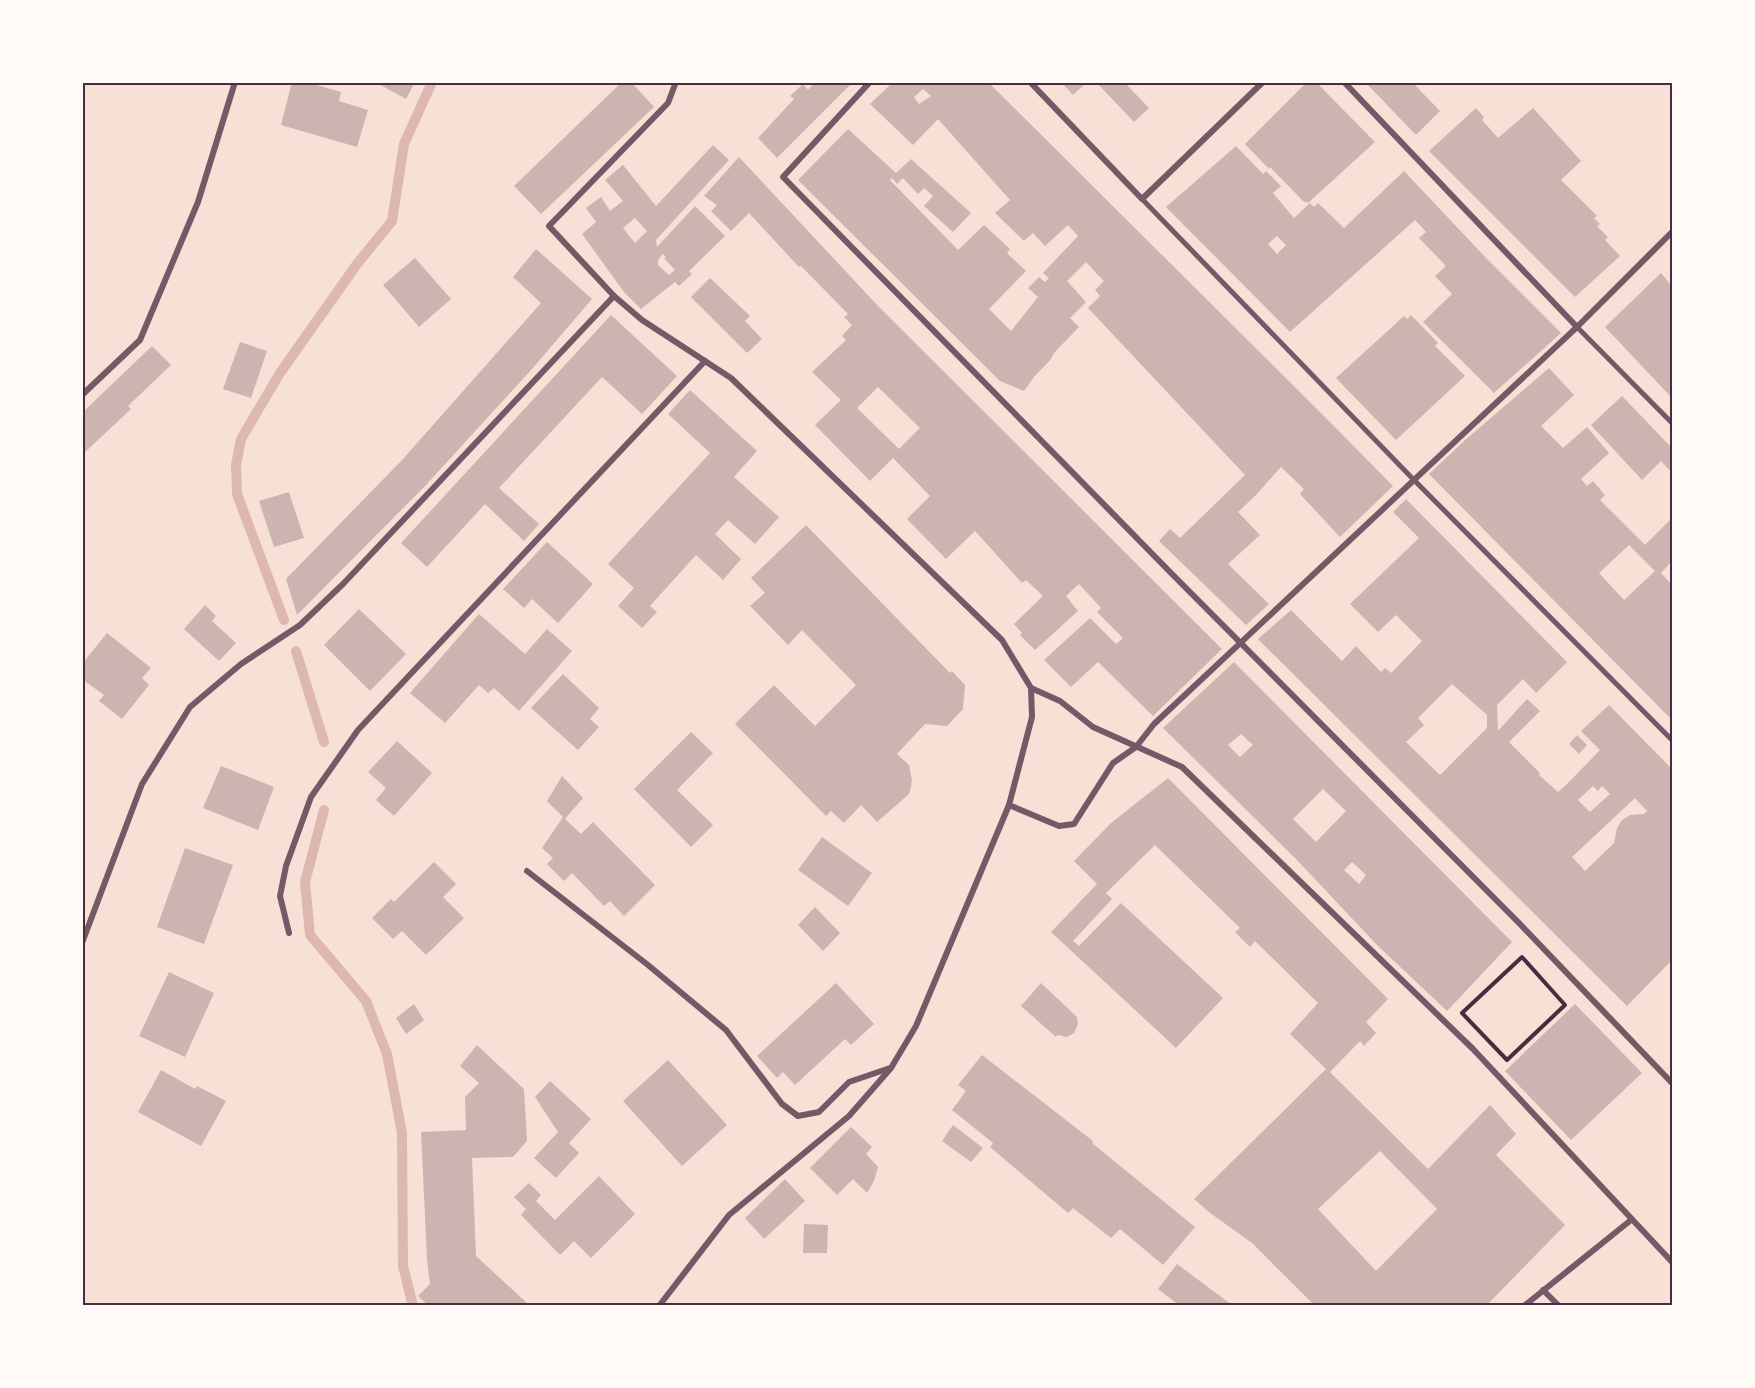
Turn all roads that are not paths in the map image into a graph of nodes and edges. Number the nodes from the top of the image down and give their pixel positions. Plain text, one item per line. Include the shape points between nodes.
1 (235, 82) edge
2 (676, 82) edge
3 (870, 82) edge
4 (1029, 82) edge
5 (1263, 82) edge
6 (1344, 82) edge
7 (1142, 200) junction
8 (1672, 232) edge
9 (614, 296) junction
10 (1577, 327) junction
11 (705, 361) junction
12 (82, 395) edge
13 (1672, 423) edge
14 (1413, 479) junction
15 (1240, 643) junction
16 (1031, 688) junction
17 (1672, 740) edge
18 (1136, 747) junction
19 (1009, 805) junction
20 (527, 871) dead end
21 (289, 933) dead end
22 (82, 943) edge
23 (891, 1068) junction
24 (1672, 1083) edge
25 (1631, 1220) junction
26 (1672, 1262) edge
27 (1543, 1290) junction
28 (659, 1305) edge
29 (1524, 1305) edge
30 (1559, 1305) edge

1 - 12 street via 198,201 140,340
2 - 9 street via 668,104 549,226
3 - 15 street via 783,177
4 - 7 street
5 - 7 street
6 - 10 street
7 - 14 street
8 - 10 street
9 - 11 street via 642,320
9 - 22 street via 343,584 300,625 241,664 190,707 142,784
10 - 13 street
10 - 14 street
11 - 16 street via 731,378 1002,640
11 - 21 street via 358,730 311,797 286,866 280,896
14 - 15 street
14 - 17 street
15 - 18 street via 1154,724
15 - 24 street
16 - 18 street via 1060,701 1093,727
16 - 19 street via 1032,717
18 - 19 street via 1113,763 1074,824 1059,826
18 - 25 street via 1182,767 1473,1050
19 - 23 street via 916,1026
20 - 23 street via 726,1030 782,1104 798,1116 819,1112 849,1082
23 - 28 street via 849,1116 729,1215
25 - 26 street
25 - 27 street
27 - 29 street
27 - 30 street

